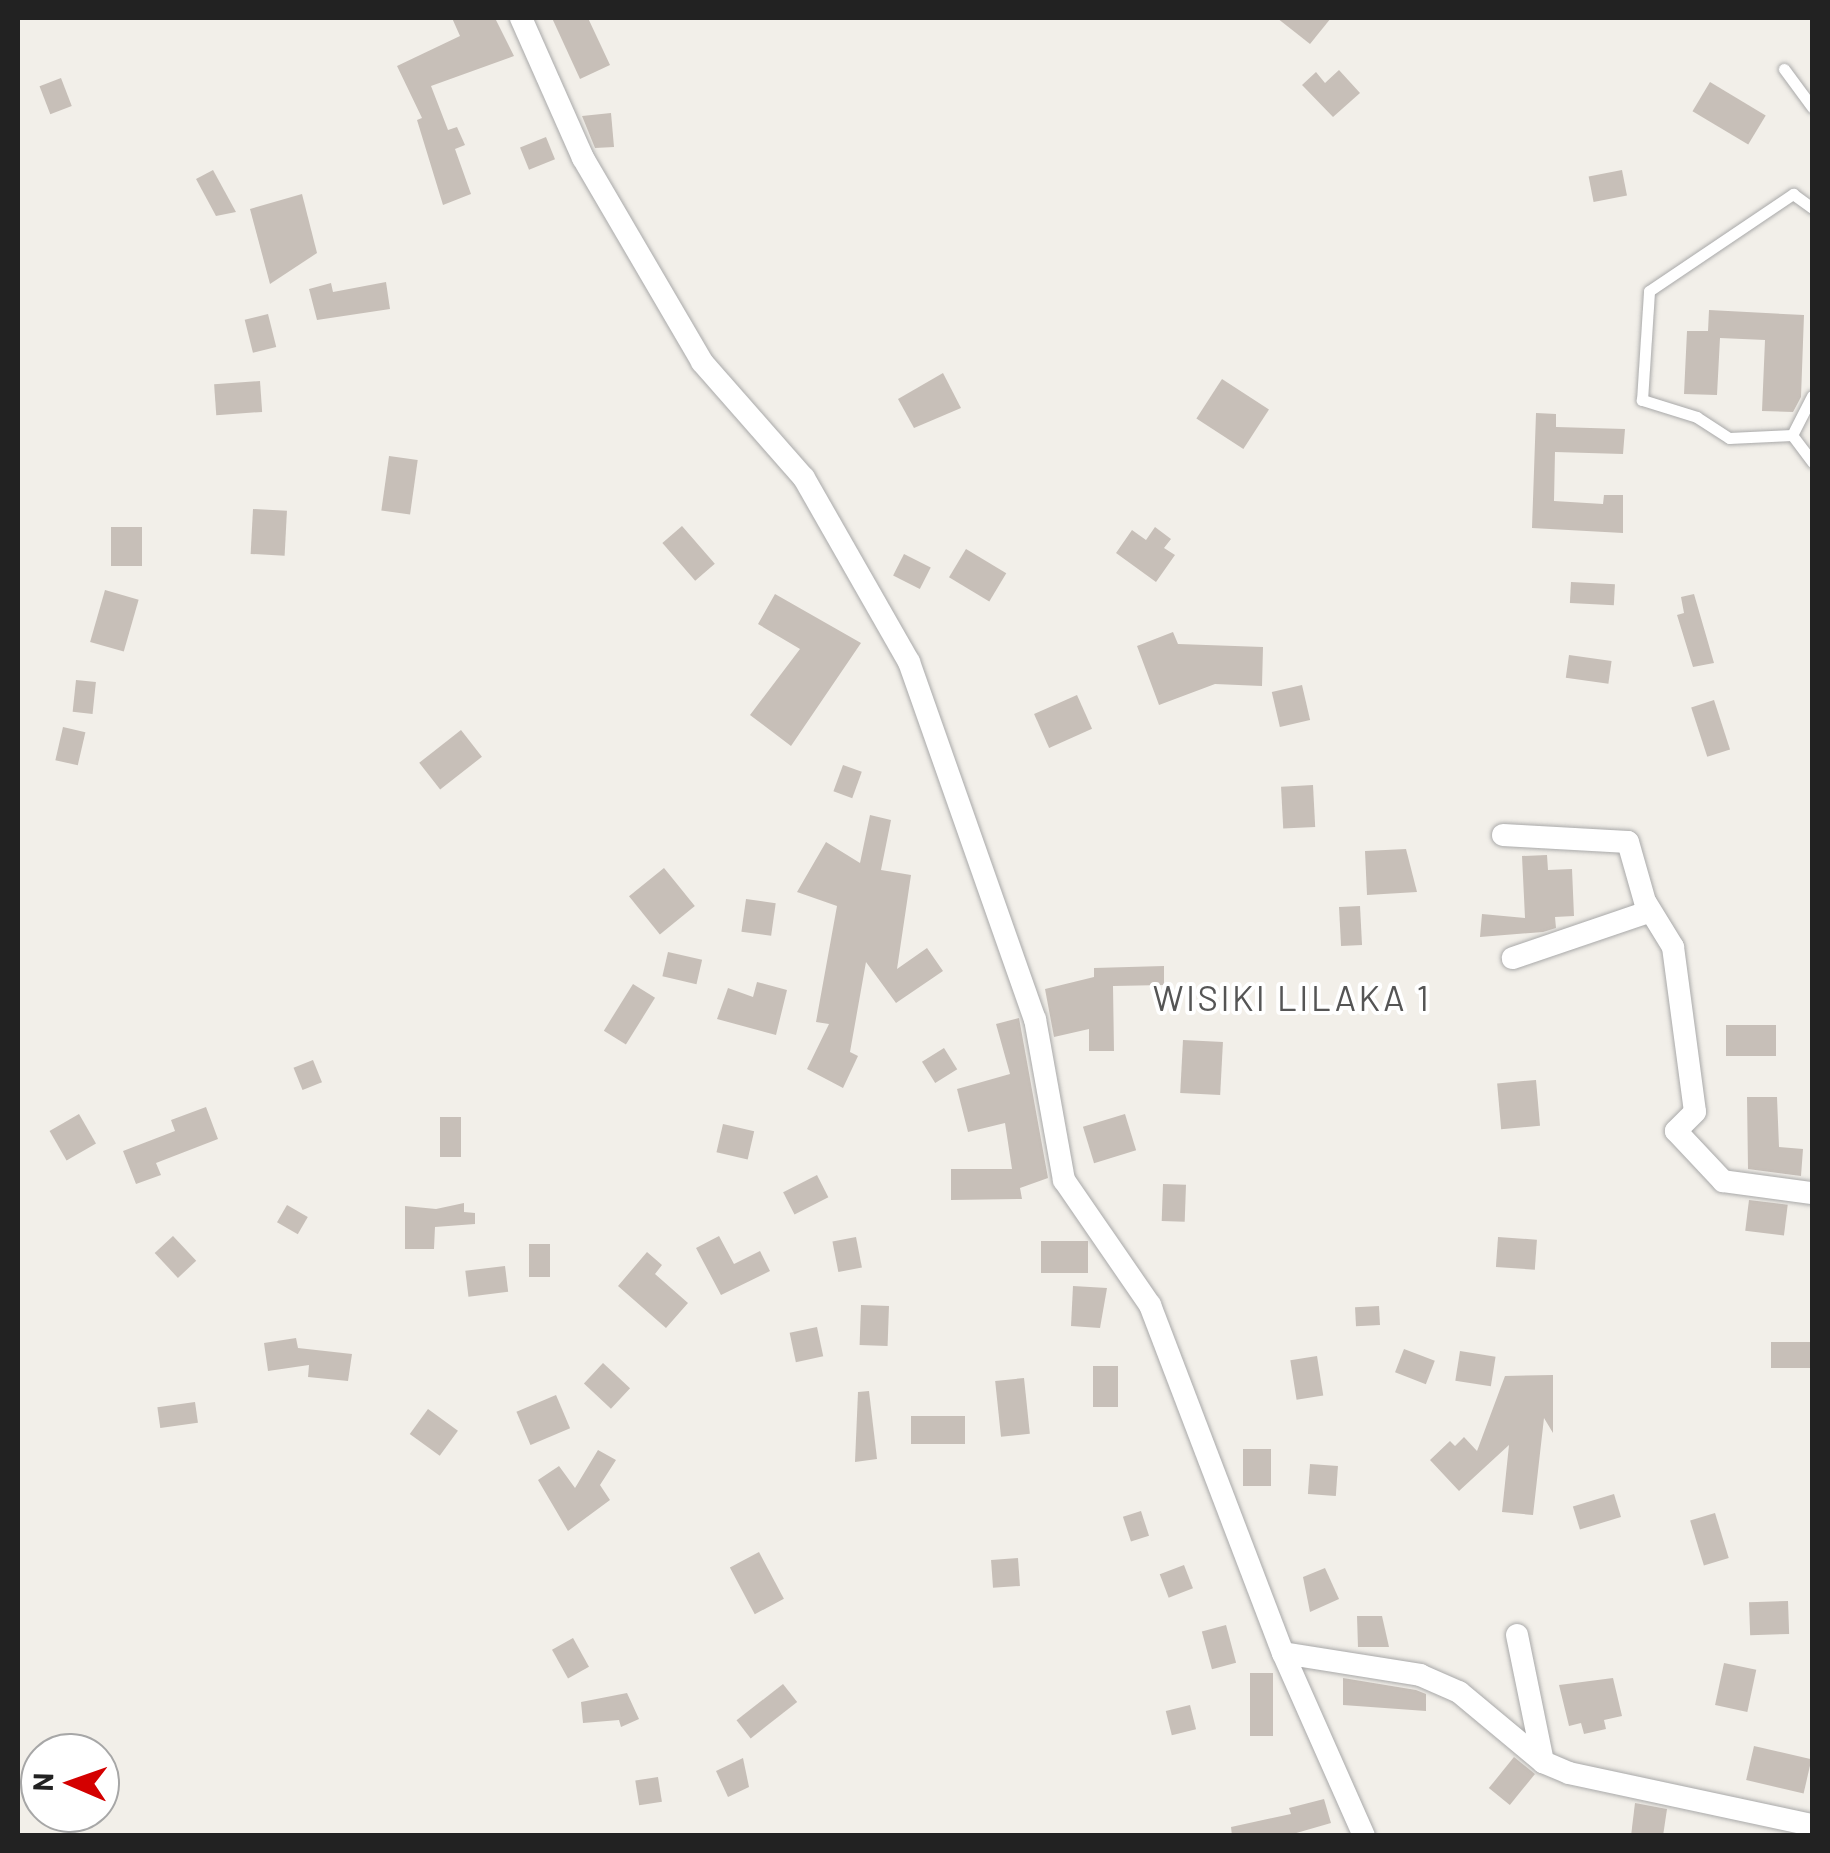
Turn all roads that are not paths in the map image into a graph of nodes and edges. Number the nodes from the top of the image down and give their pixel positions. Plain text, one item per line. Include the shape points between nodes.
1 (521, 18) edge
2 (1784, 69) dead end
3 (1812, 107) edge
4 (1812, 208) edge
5 (1812, 396) edge
6 (1792, 435) junction
7 (1812, 462) edge
8 (1503, 835) dead end
9 (1646, 903) junction
10 (1513, 958) dead end
11 (1812, 1193) edge
12 (1518, 1635) dead end
13 (1284, 1653) junction
14 (1543, 1762) junction
15 (1812, 1825) edge
16 (1364, 1836) edge

1 - 13 street via 583,158 702,362 804,478 909,662 1035,1019 1064,1180 1150,1305
2 - 3 lane
4 - 6 lane via 1793,194 1649,292 1642,400 1696,416 1729,438
5 - 6 lane
6 - 7 lane
8 - 9 street via 1628,842
9 - 10 street via 1648,912
9 - 11 street via 1673,947 1688,1057 1695,1112 1676,1131 1723,1181
12 - 14 street
13 - 14 street via 1420,1675 1459,1692
13 - 16 street
14 - 15 street

